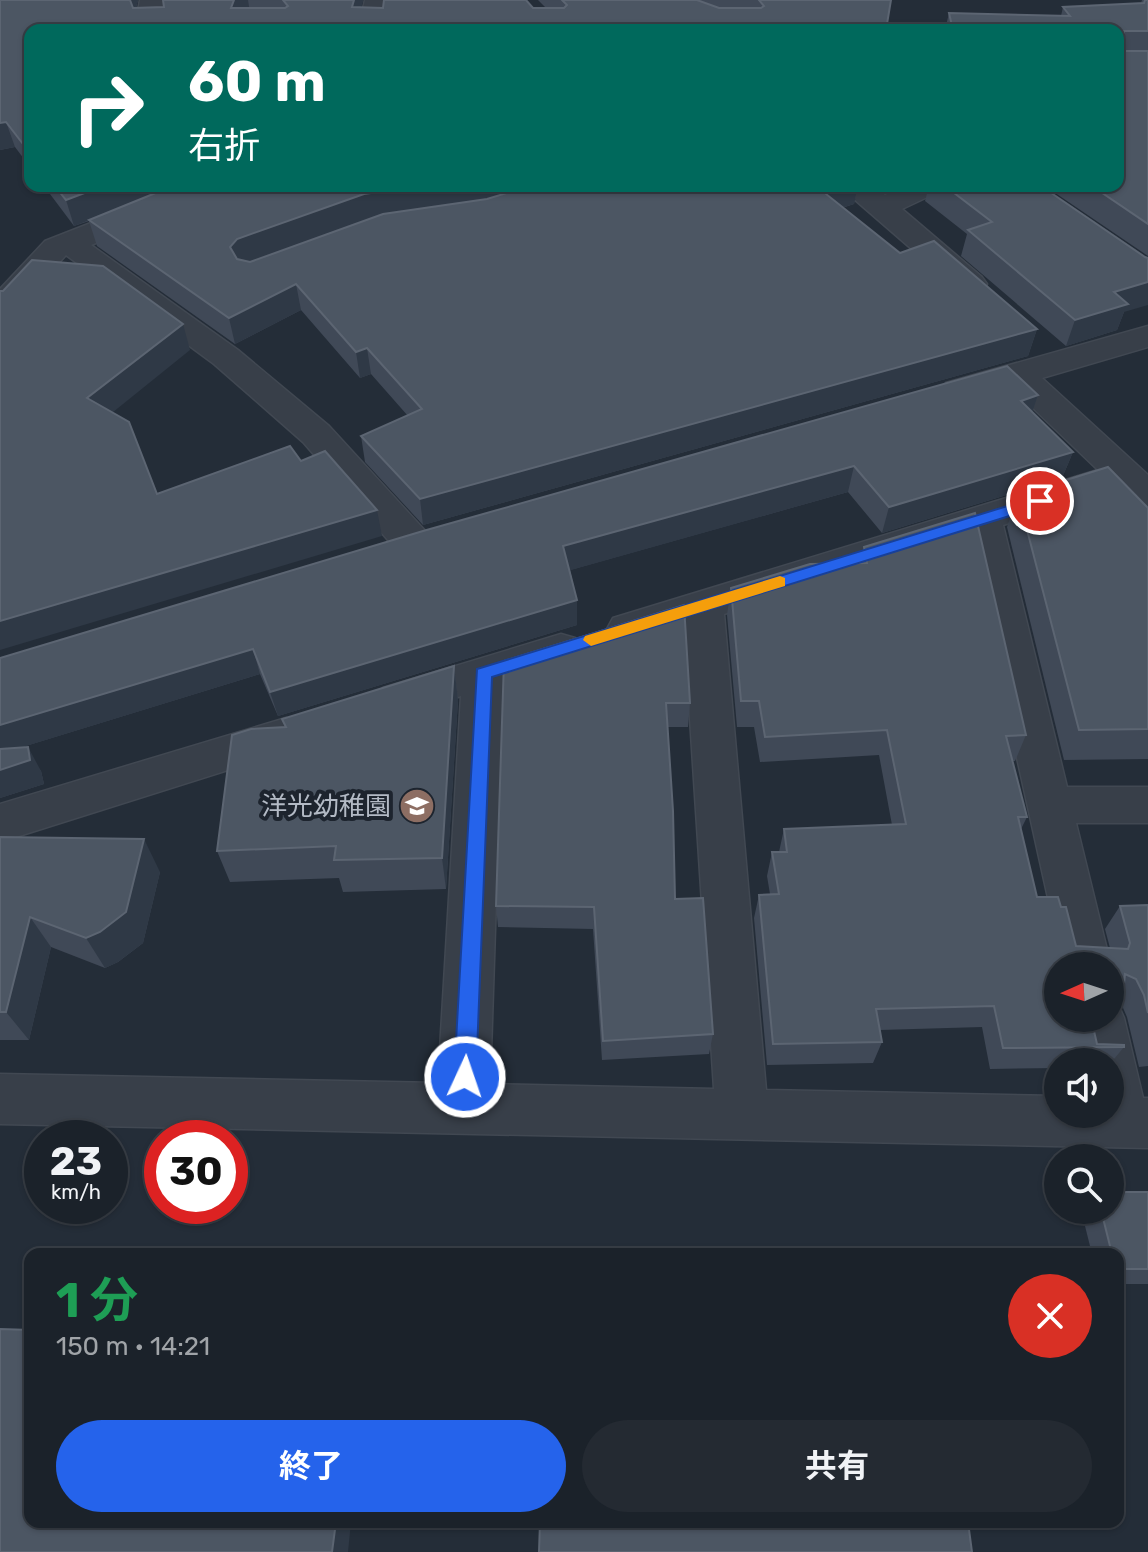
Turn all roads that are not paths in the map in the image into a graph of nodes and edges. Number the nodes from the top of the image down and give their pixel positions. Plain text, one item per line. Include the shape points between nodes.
1 (152, 0) edge
2 (377, 0) edge
3 (152, 24) edge
4 (372, 24) edge
5 (183, 192) edge
6 (862, 192) edge
7 (915, 192) edge
8 (882, 207) junction
9 (69, 243) junction
10 (989, 300) edge
11 (0, 308) edge
12 (1148, 336) edge
13 (1018, 374) junction
14 (928, 399) edge
15 (1137, 485) edge
16 (983, 519) junction
17 (414, 545) edge
18 (703, 606) junction
19 (483, 673) junction
20 (363, 711) edge
21 (317, 725) edge
22 (1050, 805) junction
23 (1148, 805) edge
24 (0, 823) edge
25 (1084, 952) edge
26 (1124, 1096) edge
27 (0, 1099) edge
28 (463, 1108) junction
29 (742, 1115) junction
30 (1136, 1123) edge

1 - 3 street
2 - 4 street
5 - 9 street
6 - 8 street
7 - 8 street
8 - 10 street
9 - 11 street via 56,248
9 - 17 street via 226,357 316,434
12 - 13 street via 1048,351
13 - 14 street
13 - 15 street
15 - 16 street
16 - 18 street
16 - 22 street
18 - 19 street
18 - 29 street
19 - 20 street
19 - 28 street
21 - 24 street
22 - 23 street
22 - 25 street
26 - 30 street
27 - 28 street
28 - 29 street
29 - 30 street

